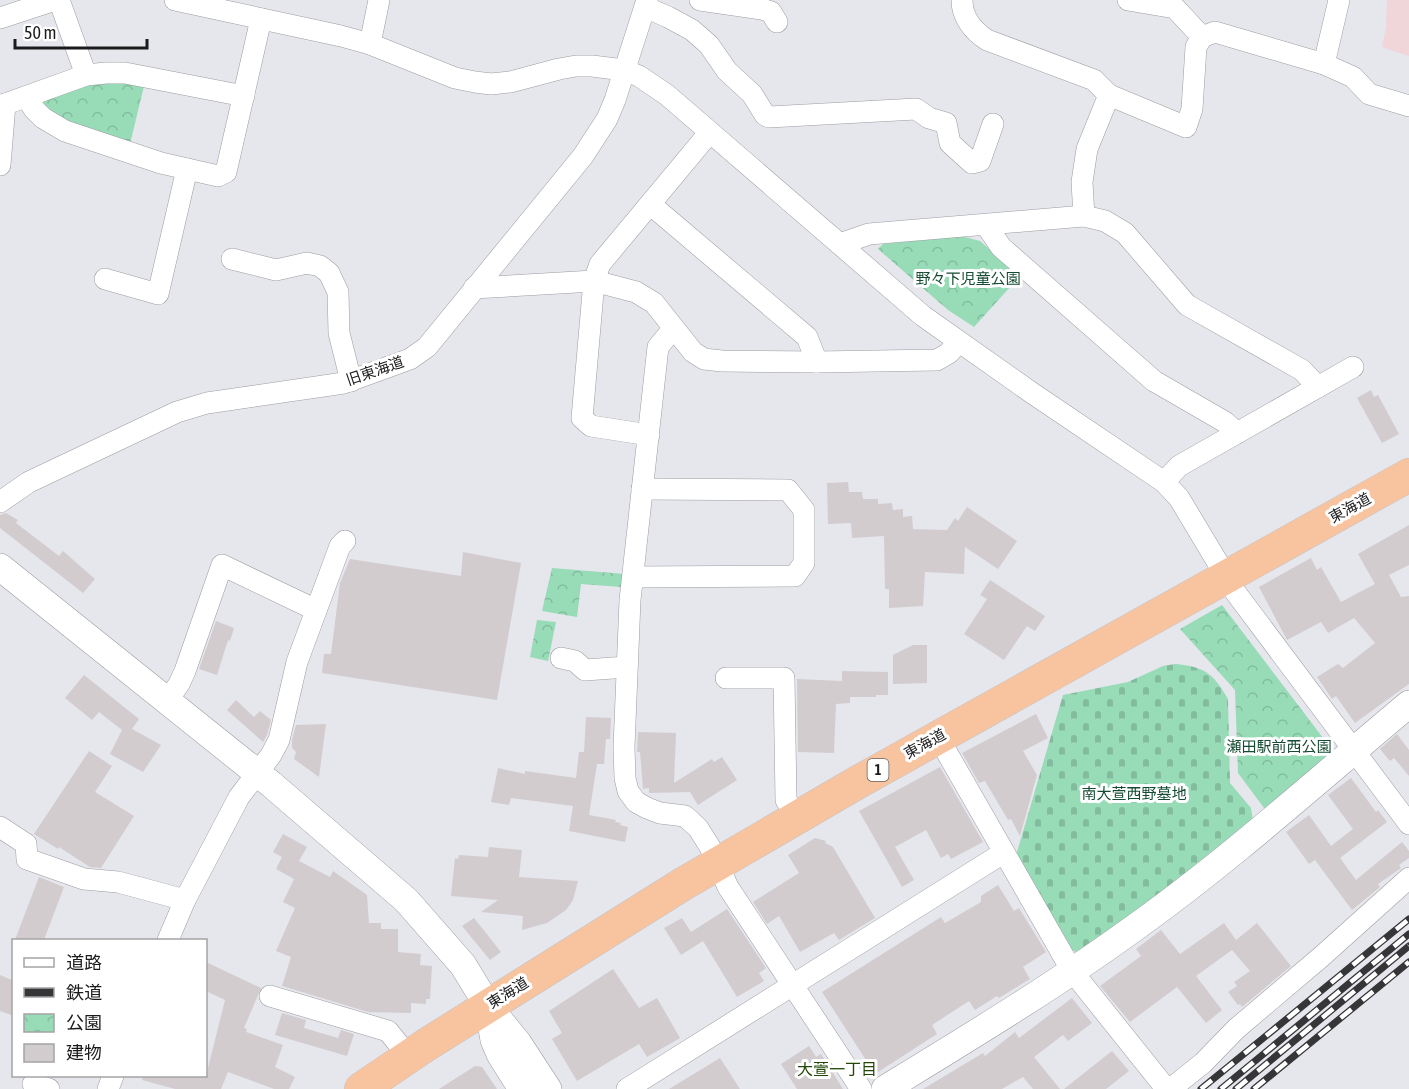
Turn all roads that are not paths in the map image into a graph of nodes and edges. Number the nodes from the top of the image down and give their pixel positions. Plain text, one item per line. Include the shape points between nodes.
1 (57, 0) edge
2 (175, 0) edge
3 (379, 0) edge
4 (700, 0) edge
5 (962, 0) edge
6 (1128, 0) edge
7 (1339, 0) edge
8 (646, 4) edge
9 (0, 18) edge
10 (261, 19) junction
11 (777, 22) dead end
12 (1202, 38) junction
13 (370, 44) junction
14 (1324, 64) junction
15 (624, 70) junction
16 (86, 75) junction
17 (1109, 95) junction
18 (244, 96) junction
19 (27, 98) junction
20 (3, 105) edge
21 (1409, 106) edge
22 (993, 123) dead end
23 (710, 132) junction
24 (0, 165) edge
25 (187, 169) junction
26 (650, 204) junction
27 (1084, 216) junction
28 (986, 225) junction
29 (840, 244) junction
30 (232, 259) dead end
31 (105, 279) dead end
32 (594, 281) junction
33 (474, 288) junction
34 (673, 329) junction
35 (958, 342) junction
36 (817, 362) junction
37 (1353, 367) dead end
38 (351, 381) junction
39 (1318, 387) junction
40 (1237, 433) junction
41 (649, 435) junction
42 (1409, 475) edge
43 (1164, 482) junction
44 (642, 489) junction
45 (0, 502) edge
46 (345, 542) dead end
47 (0, 567) edge
48 (633, 577) junction
49 (1225, 577) junction
50 (316, 610) junction
51 (561, 658) dead end
52 (627, 667) junction
53 (726, 678) dead end
54 (166, 701) junction
55 (1409, 704) edge
56 (938, 737) junction
57 (1353, 751) junction
58 (257, 774) junction
59 (797, 818) junction
60 (1409, 824) edge
61 (0, 827) edge
62 (1003, 853) junction
63 (717, 864) junction
64 (1409, 878) edge
65 (185, 900) junction
66 (168, 939) edge
67 (1072, 971) junction
68 (793, 985) junction
69 (270, 996) dead end
70 (488, 1006) junction
71 (409, 1057) junction
72 (361, 1089) edge
73 (522, 1089) edge
74 (548, 1089) edge
75 (627, 1089) edge
76 (861, 1089) edge
77 (885, 1089) edge

1 - 9 street
1 - 16 street
2 - 10 street
3 - 13 street
4 - 11 street via 771,12
5 - 17 street via 962,11 977,34 1094,80
6 - 12 street via 1174,8
7 - 14 street
8 - 15 street, 旧東海道
8 - 22 street via 692,30 709,45 769,117 916,109 946,123 950,143 975,164
10 - 13 street
10 - 18 street
12 - 14 street via 1215,32
12 - 17 street via 1196,47 1192,109 1186,128
13 - 15 street via 455,78 475,82 510,82 576,66
14 - 21 street via 1353,77 1369,94
15 - 23 street via 668,95
15 - 33 street, 旧東海道 via 607,119 583,156
16 - 18 street via 125,73
16 - 19 street
17 - 27 street via 1087,149 1082,182
18 - 25 street via 226,172 218,176
19 - 20 street
19 - 25 street via 34,110 65,131
20 - 24 street
23 - 26 street
23 - 29 street
25 - 31 street via 158,294
26 - 32 street via 600,264
26 - 36 street via 807,337
27 - 28 street
27 - 39 street via 1105,221 1125,233 1187,305 1302,370
28 - 29 street via 869,234
28 - 40 street via 1001,247 1155,381
29 - 35 street
30 - 38 street via 276,270 307,263 329,273 338,292 339,333
32 - 33 street
32 - 34 street via 636,292 654,303
32 - 41 street via 582,418 591,426
33 - 38 street, 旧東海道 via 427,347 410,359
34 - 36 street via 704,359
34 - 41 street via 658,347
35 - 36 street via 937,360
35 - 43 street
37 - 39 street
38 - 45 street, 旧東海道 via 177,412 29,482
39 - 40 street
40 - 43 street via 1179,466
41 - 44 street
42 - 49 highway, 東海道 / 1
43 - 49 street via 1179,498
44 - 48 street
44 - 48 street via 788,489 804,510 804,564 795,576
46 - 50 street via 340,546
47 - 54 street
48 - 52 street
49 - 56 highway, 東海道 / 1
49 - 57 street
50 - 54 street via 222,565 185,671
50 - 58 street via 297,662 279,740
51 - 52 street via 575,661 585,670
52 - 63 street via 624,747 628,791 647,808 685,816 698,828
53 - 59 street via 784,678 786,800
54 - 58 street
55 - 57 street
56 - 59 highway, 東海道 / 1
56 - 62 street
57 - 60 street
57 - 67 street via 1270,824 1138,926
58 - 65 street via 239,797
58 - 70 street via 406,900 463,965
59 - 63 highway, 東海道 / 1
61 - 65 street via 26,844 27,859 84,879 118,882
62 - 67 street
62 - 68 street
63 - 68 street
63 - 70 highway, 東海道 / 1
64 - 67 street via 1173,1087 1164,1086
65 - 66 street
67 - 77 street
68 - 75 street
68 - 76 street
69 - 71 street via 388,1031
70 - 71 highway, 東海道 / 1
70 - 73 street via 494,1040
70 - 74 street
71 - 72 highway, 東海道 / 1

